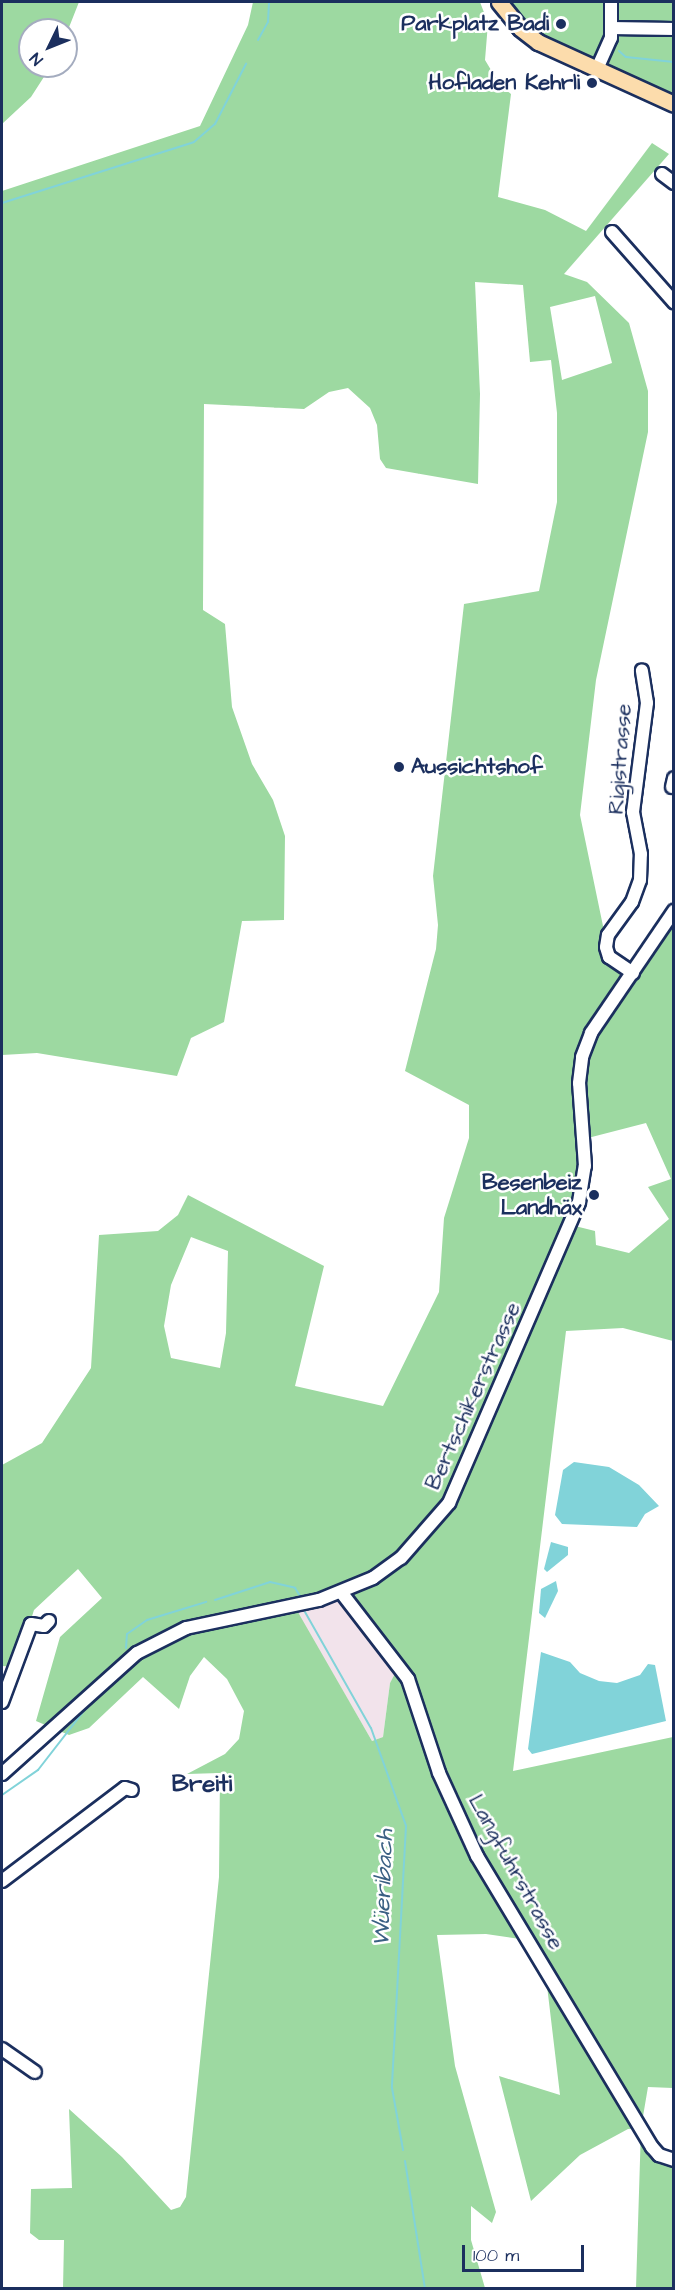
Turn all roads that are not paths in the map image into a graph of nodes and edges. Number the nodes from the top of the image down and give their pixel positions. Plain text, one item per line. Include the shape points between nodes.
1 (499, 2) edge
2 (611, 2) edge
3 (611, 28) junction
4 (674, 28) edge
5 (597, 69) junction
6 (674, 104) edge
7 (662, 174) dead end
8 (674, 183) edge
9 (612, 232) dead end
10 (674, 302) edge
11 (642, 670) dead end
12 (674, 911) edge
13 (633, 973) junction
14 (341, 1592) junction
15 (49, 1621) dead end
16 (2, 1702) edge
17 (2, 1774) edge
18 (132, 1790) dead end
19 (2, 1881) edge
20 (2, 2049) edge
21 (35, 2072) dead end
22 (674, 2160) edge

1 - 5 main road via 520,28 538,42
2 - 3 street
3 - 4 street
3 - 5 street via 611,38
5 - 6 main road
7 - 8 street
9 - 10 street
11 - 13 street, Rigistrasse via 647,703 633,812 641,854 640,880 632,902 608,935 606,947 609,957
12 - 13 street, Bertschikerstrasse
13 - 14 street, Bertschikerstrasse via 606,1008 582,1057 579,1083 585,1166 579,1202 467,1469 449,1503 401,1558 373,1578
14 - 17 street, Bertschikerstrasse via 294,1607 213,1621 164,1638 112,1672
14 - 22 street, Langfuhrstrasse via 408,1679 438,1773 477,1856 652,2147 659,2155
15 - 16 street via 44,1626 30,1624
18 - 19 street via 125,1788 116,1794
20 - 21 street

